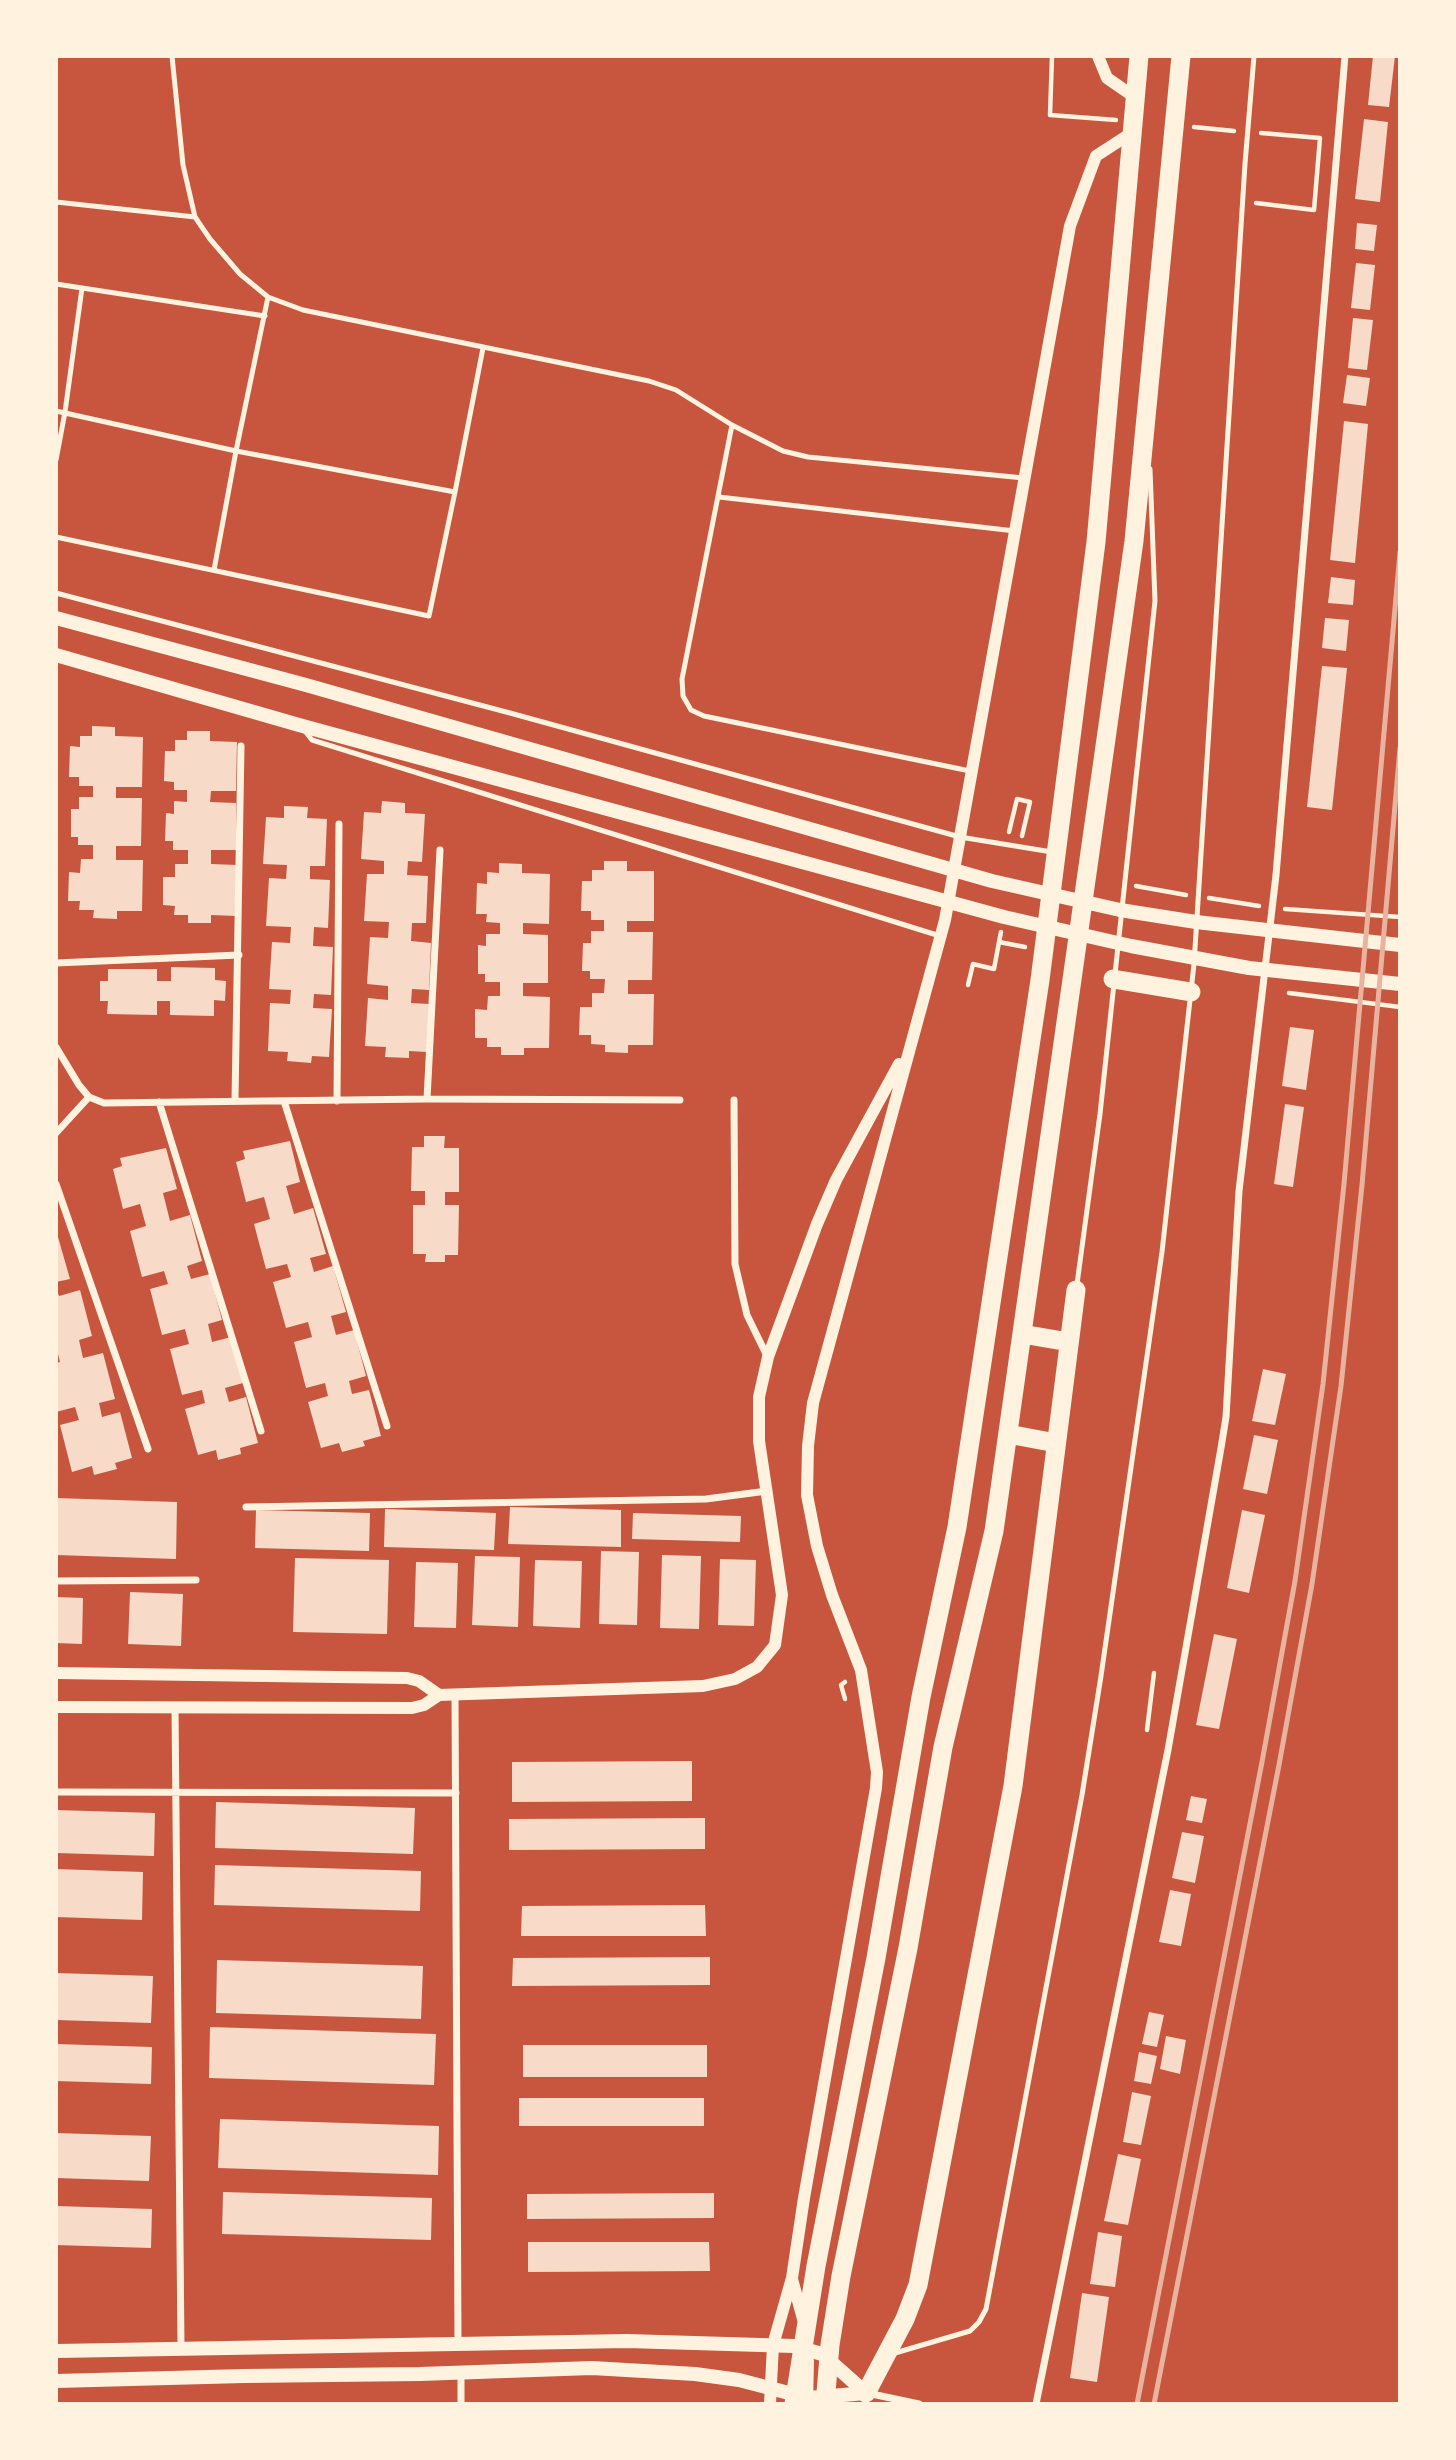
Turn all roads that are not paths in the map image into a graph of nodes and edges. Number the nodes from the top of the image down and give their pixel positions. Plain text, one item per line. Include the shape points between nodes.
1 (173, 56) edge
2 (1098, 56) edge
3 (1139, 56) edge
4 (1181, 56) edge
5 (1254, 56) edge
6 (1345, 56) edge
7 (1136, 98) junction
8 (1133, 132) junction
9 (56, 202) edge
10 (195, 217) junction
11 (56, 284) edge
12 (82, 288) junction
13 (268, 296) junction
14 (265, 316) junction
15 (483, 348) junction
16 (1147, 407) junction
17 (56, 411) edge
18 (65, 412) junction
19 (732, 425) junction
20 (236, 451) junction
21 (56, 460) edge
22 (1024, 478) junction
23 (456, 492) junction
24 (719, 497) junction
25 (1015, 531) junction
26 (56, 537) edge
27 (214, 570) junction
28 (56, 593) edge
29 (56, 618) edge
30 (56, 655) edge
31 (299, 725) junction
32 (241, 746) dead end
33 (971, 771) junction
34 (340, 824) dead end
35 (960, 837) junction
36 (440, 850) dead end
37 (1056, 852) junction
38 (940, 936) junction
39 (1400, 945) edge
40 (239, 955) junction
41 (56, 963) edge
42 (1113, 979) junction
43 (1400, 984) edge
44 (1191, 992) junction
45 (910, 1045) junction
46 (56, 1047) edge
47 (89, 1097) junction
48 (427, 1099) junction
49 (234, 1100) junction
50 (680, 1100) dead end
51 (734, 1100) dead end
52 (284, 1101) junction
53 (337, 1101) junction
54 (159, 1102) junction
55 (56, 1133) edge
56 (56, 1184) edge
57 (1076, 1290) joint
58 (1022, 1334) junction
59 (1069, 1342) junction
60 (768, 1357) junction
61 (387, 1426) dead end
62 (261, 1431) dead end
63 (1008, 1434) junction
64 (1056, 1443) junction
65 (148, 1449) dead end
66 (768, 1491) junction
67 (246, 1507) dead end
68 (196, 1580) dead end
69 (56, 1581) edge
70 (56, 1673) edge
71 (455, 1694) junction
72 (439, 1695) junction
73 (56, 1707) edge
74 (175, 1709) junction
75 (56, 1792) edge
76 (175, 1793) junction
77 (456, 1793) junction
78 (792, 2278) junction
79 (458, 2342) junction
80 (773, 2345) junction
81 (181, 2349) junction
82 (808, 2350) junction
83 (56, 2351) edge
84 (885, 2356) junction
85 (461, 2373) junction
86 (56, 2381) edge
87 (866, 2393) junction
88 (770, 2397) edge
89 (808, 2402) edge
90 (461, 2404) edge
91 (919, 2404) edge
92 (1036, 2404) edge

1 - 10 lane via 183,165
2 - 7 street via 1107,78
3 - 7 highway
4 - 16 highway
5 - 44 lane
6 - 92 street via 1276,875 1239,1191 1223,1438 1168,1750
7 - 8 highway
8 - 22 street via 1096,156 1070,226
8 - 37 highway via 1096,542
9 - 10 lane
10 - 13 lane via 240,274
11 - 12 lane
12 - 14 lane
12 - 18 lane
13 - 14 lane
13 - 15 lane via 303,310
14 - 20 lane
15 - 19 lane via 649,381 676,390
15 - 23 lane
16 - 42 lane via 1155,601
16 - 58 highway via 1134,541
17 - 18 lane
18 - 20 lane
18 - 21 lane
19 - 22 lane via 808,457
19 - 24 lane
20 - 23 lane
20 - 27 lane
22 - 25 street
23 - 27 lane via 429,616
24 - 25 lane
24 - 33 lane via 682,679 682,696 691,710
25 - 33 street
26 - 27 lane
28 - 35 lane
29 - 39 main road via 1012,886 1196,922
30 - 31 main road
31 - 38 lane via 312,740
31 - 43 main road via 1004,917 1249,968
32 - 40 street
33 - 35 street
34 - 53 street
35 - 37 lane
35 - 38 street
36 - 48 street
37 - 89 highway via 957,1527 921,1697 816,2266
38 - 45 street
40 - 41 street
40 - 49 street
42 - 44 highway
42 - 57 lane
44 - 84 lane via 1162,1252 1101,1676 986,2309 970,2331
45 - 60 street via 831,1191
45 - 78 street via 813,1403 808,1446 807,1495 817,1546 861,1670 877,1772
46 - 47 street
47 - 54 street via 104,1103
47 - 55 street
48 - 50 street
48 - 53 street
49 - 52 street
49 - 54 street
51 - 60 street via 735,1264 747,1315
52 - 53 street
52 - 61 street
54 - 62 street
56 - 65 street
57 - 59 highway
58 - 59 highway
58 - 63 highway
59 - 64 highway
60 - 66 street via 759,1397 759,1441
63 - 64 highway
63 - 89 highway via 993,1531 943,1747 830,2345
64 - 84 highway via 1016,1760 919,2285
66 - 67 street via 706,1499
66 - 71 street via 782,1595 775,1645 757,1667 735,1679 703,1686
68 - 69 street
70 - 72 street via 407,1678
71 - 72 street
71 - 77 street
72 - 74 street via 412,1708
73 - 74 street
74 - 76 street
75 - 76 street
76 - 77 street
76 - 81 street
77 - 79 street
78 - 80 street
78 - 82 street
79 - 80 main road via 627,2340
79 - 81 main road
80 - 82 main road
80 - 88 street
81 - 83 main road
82 - 87 main road via 822,2354
82 - 89 street
84 - 87 highway
85 - 86 main road
85 - 88 main road via 605,2369 695,2374 739,2380
85 - 90 street
87 - 89 main road
87 - 91 street
88 - 89 main road

